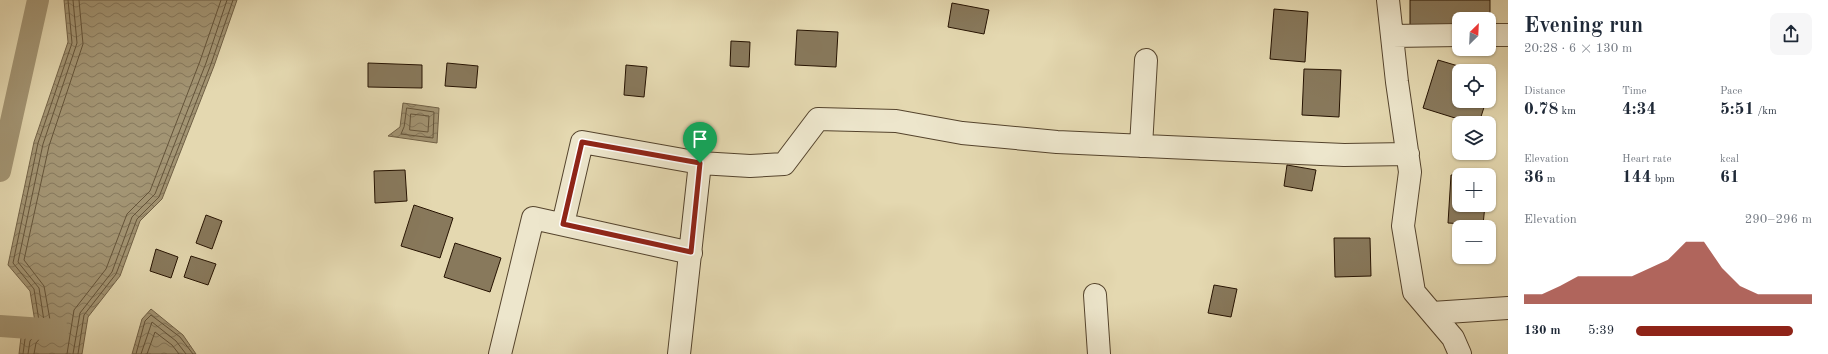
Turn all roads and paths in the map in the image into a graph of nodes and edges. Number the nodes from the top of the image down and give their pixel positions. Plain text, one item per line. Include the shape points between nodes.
1 (1388, 0) edge
2 (1452, 35) edge
3 (1496, 35) edge
4 (1508, 35) edge
5 (1392, 36) junction
6 (1146, 60) dead end
7 (1141, 146) junction
8 (1408, 154) junction
9 (700, 163) junction
10 (563, 224) junction
11 (691, 252) junction
12 (1095, 294) dead end
13 (1508, 308) edge
14 (1432, 313) junction
15 (500, 354) edge
16 (679, 354) edge
17 (1098, 354) edge
18 (1460, 354) edge

1 - 5 street
2 - 5 street
3 - 4 street
5 - 8 street
6 - 7 street
7 - 8 street
7 - 9 street via 1057,142 962,133 896,121 818,120 784,164 750,166
8 - 14 street via 1410,172 1403,226 1414,292
9 - 10 street via 582,142
9 - 11 street
10 - 11 street
10 - 15 street via 533,218
11 - 16 street
12 - 17 street
13 - 14 street
14 - 18 street via 1453,338

